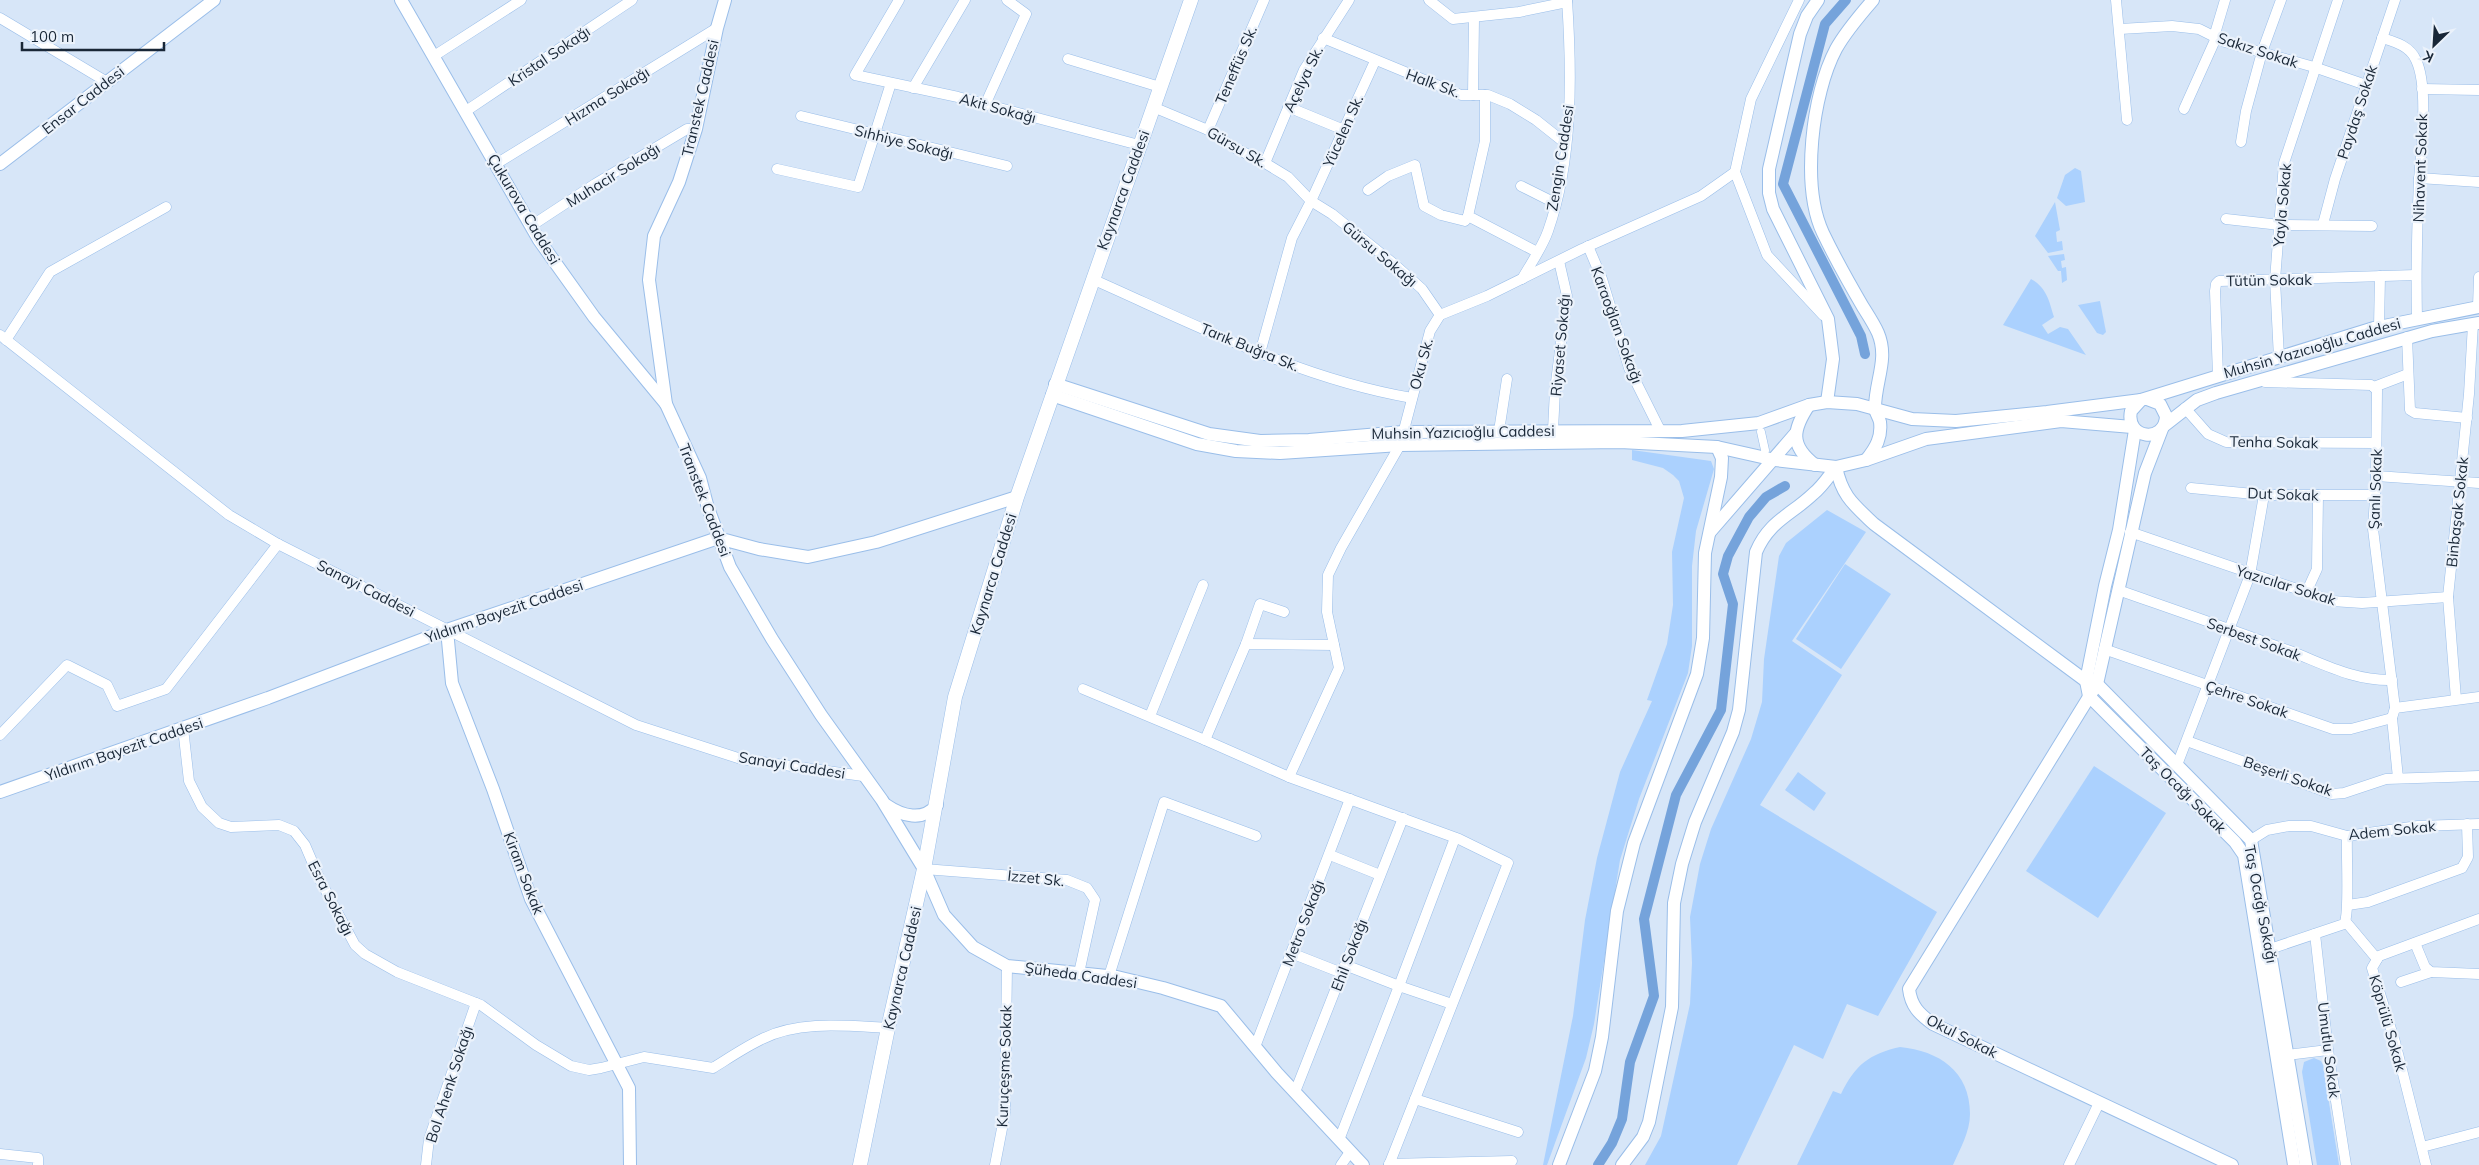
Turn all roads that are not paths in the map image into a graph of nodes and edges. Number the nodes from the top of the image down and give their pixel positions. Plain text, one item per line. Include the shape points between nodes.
1 (214, 0) edge
2 (401, 0) edge
3 (522, 0) edge
4 (632, 0) edge
5 (725, 0) edge
6 (899, 0) edge
7 (965, 0) edge
8 (1007, 0) edge
9 (1191, 0) edge
10 (1264, 0) edge
11 (1349, 0) edge
12 (1429, 0) edge
13 (1799, 0) edge
14 (1818, 0) edge
15 (1873, 0) edge
16 (2116, 0) edge
17 (2226, 0) edge
18 (2281, 0) edge
19 (2338, 0) edge
20 (2395, 0) edge
21 (1567, 1) edge
22 (0, 18) edge
23 (1474, 18) junction
24 (717, 28) junction
25 (2120, 29) junction
26 (1323, 38) junction
27 (2215, 38) junction
28 (2382, 38) junction
29 (2262, 52) junction
30 (434, 56) junction
31 (1068, 59) dead end
32 (1375, 61) junction
33 (2314, 68) junction
34 (107, 82) junction
35 (891, 84) junction
36 (2366, 85) junction
37 (1160, 87) junction
38 (912, 88) junction
39 (2422, 89) junction
40 (2479, 90) edge
41 (1473, 95) junction
42 (1485, 95) junction
43 (985, 105) junction
44 (1153, 107) junction
45 (1288, 107) junction
46 (2184, 109) dead end
47 (466, 111) junction
48 (801, 116) dead end
49 (2127, 120) dead end
50 (696, 129) junction
51 (1208, 130) junction
52 (1344, 130) junction
53 (875, 135) junction
54 (2241, 142) dead end
55 (1565, 143) junction
56 (1139, 145) junction
57 (1265, 163) junction
58 (0, 164) edge
59 (496, 164) junction
60 (1007, 166) dead end
61 (776, 169) dead end
62 (1735, 172) junction
63 (2419, 178) junction
64 (2479, 182) edge
65 (1521, 186) dead end
66 (1368, 190) dead end
67 (1312, 201) junction
68 (1555, 203) junction
69 (166, 207) dead end
70 (1468, 216) junction
71 (2226, 219) dead end
72 (2322, 224) junction
73 (2280, 225) junction
74 (531, 226) junction
75 (2372, 226) dead end
76 (1588, 246) junction
77 (1537, 252) junction
78 (1559, 260) junction
79 (2416, 275) junction
80 (2380, 276) junction
81 (2479, 277) edge
82 (1522, 278) junction
83 (1092, 279) junction
84 (2275, 280) junction
85 (2478, 307) edge
86 (1440, 315) junction
87 (1828, 319) junction
88 (2412, 319) junction
89 (2476, 324) edge
90 (2379, 327) junction
91 (2407, 337) junction
92 (3, 338) edge
93 (1260, 353) junction
94 (2279, 358) junction
95 (2408, 374) junction
96 (2218, 376) junction
97 (1508, 380) dead end
98 (2258, 382) junction
99 (2374, 387) junction
100 (1054, 389) junction
101 (1412, 398) junction
102 (2144, 399) junction
103 (1827, 402) junction
104 (666, 404) junction
105 (1809, 405) junction
106 (2185, 408) junction
107 (1875, 409) junction
108 (2467, 418) junction
109 (2164, 427) junction
110 (2134, 428) junction
111 (1553, 430) junction
112 (1660, 430) junction
113 (1499, 431) junction
114 (1403, 432) junction
115 (1761, 432) dead end
116 (1795, 434) junction
117 (2376, 443) junction
118 (1400, 445) junction
119 (1717, 447) junction
120 (1765, 450) dead end
121 (1775, 460) junction
122 (1866, 460) junction
123 (1814, 465) junction
124 (1836, 467) junction
125 (2376, 476) junction
126 (2460, 481) junction
127 (2479, 483) edge
128 (2191, 488) dead end
129 (2264, 495) junction
130 (2318, 495) junction
131 (2375, 495) junction
132 (1017, 496) junction
133 (2125, 531) junction
134 (1708, 534) junction
135 (718, 538) junction
136 (278, 544) junction
137 (2250, 574) junction
138 (1203, 585) dead end
139 (2104, 586) junction
140 (2118, 590) junction
141 (2306, 593) junction
142 (2448, 597) junction
143 (2381, 600) junction
144 (1284, 612) dead end
145 (447, 630) junction
146 (2231, 630) junction
147 (1246, 644) junction
148 (1334, 644) junction
149 (2098, 647) junction
150 (2392, 680) junction
151 (2091, 682) junction
152 (2207, 686) junction
153 (1083, 689) dead end
154 (2089, 696) junction
155 (2479, 697) edge
156 (2456, 699) junction
157 (2394, 713) junction
158 (1150, 716) junction
159 (183, 728) junction
160 (0, 735) edge
161 (1205, 740) junction
162 (2187, 741) junction
163 (2177, 765) junction
164 (2168, 774) junction
165 (862, 776) junction
166 (1289, 776) junction
167 (2479, 776) edge
168 (2398, 778) junction
169 (0, 792) edge
170 (1350, 799) junction
171 (882, 800) junction
172 (937, 804) junction
173 (1402, 818) junction
174 (2467, 824) junction
175 (2479, 824) edge
176 (1256, 836) dead end
177 (2346, 836) junction
178 (1455, 838) junction
179 (2251, 840) junction
180 (1330, 855) junction
181 (924, 869) junction
182 (1380, 875) junction
183 (2348, 905) junction
184 (2479, 919) edge
185 (2346, 922) junction
186 (2315, 934) junction
187 (2415, 943) junction
188 (2270, 948) junction
189 (1291, 953) junction
190 (2377, 959) junction
191 (1008, 966) junction
192 (1343, 969) junction
193 (2431, 972) junction
194 (1079, 974) junction
195 (2479, 974) edge
196 (1108, 976) junction
197 (2401, 982) dead end
198 (1399, 986) junction
199 (476, 1003) junction
200 (1452, 1004) junction
201 (888, 1028) junction
202 (1255, 1047) junction
203 (2328, 1050) junction
204 (2281, 1056) junction
205 (617, 1063) junction
206 (1295, 1092) junction
207 (1415, 1099) junction
208 (2099, 1102) junction
209 (1518, 1132) dead end
210 (2479, 1132) edge
211 (1339, 1140) junction
212 (2422, 1147) junction
213 (1350, 1152) junction
214 (0, 1154) edge
215 (1512, 1161) dead end
216 (1389, 1164) edge
217 (38, 1165) edge
218 (426, 1165) edge
219 (630, 1165) edge
220 (860, 1165) edge
221 (995, 1165) edge
222 (1341, 1165) edge
223 (1363, 1165) edge
224 (1559, 1165) edge
225 (1622, 1165) edge
226 (2068, 1165) edge
227 (2232, 1165) edge
228 (2294, 1165) edge
229 (2306, 1165) edge
230 (2346, 1165) edge
231 (2426, 1165) edge

1 - 34 street, Ensar Caddesi
2 - 30 street, Çukurova Caddesi
3 - 30 street
4 - 47 street, Kristal Sokağı
5 - 24 street, Transtek Caddesi
6 - 35 street, Akit Sokağı via 855,75
7 - 38 street
8 - 43 street via 1026,14
9 - 37 main road, Kaynarca Caddesi
10 - 51 street, Teneffüs Sk.
11 - 26 street, Açelya Sk.
12 - 23 street via 1453,19
13 - 62 street via 1751,99
14 - 87 street via 1807,16 1795,55 1770,169 1770,193 1777,217
15 - 107 street via 1844,36 1828,66 1817,116 1812,176 1814,204 1823,232 1878,333 1884,359
16 - 25 street
17 - 27 street
18 - 29 street
19 - 33 street, Yayla Sokak
20 - 28 street, Paydaş Sokak
21 - 23 street
21 - 55 street, Zengin Caddesi via 1570,97
22 - 34 street
23 - 41 street
24 - 50 street, Transtek Caddesi
24 - 59 street, Hızma Sokağı
25 - 27 street, Sakız Sokak via 2172,26 2200,30
25 - 49 street
26 - 32 street, Halk Sk.
26 - 45 street, Açelya Sk.
27 - 29 street, Sakız Sokak
27 - 46 street
28 - 36 street, Paydaş Sokak
28 - 39 street, Nihavent Sokak via 2410,51 2419,69
29 - 33 street, Sakız Sokak
29 - 54 street
30 - 47 street, Çukurova Caddesi
31 - 37 street
32 - 41 street, Halk Sk. via 1461,95
32 - 52 street, Yücelen Sk.
33 - 36 street, Sakız Sokak
33 - 73 street, Yayla Sokak via 2284,163
34 - 58 street, Ensar Caddesi
35 - 38 street, Akit Sokağı
35 - 53 street
36 - 72 street, Paydaş Sokak
37 - 44 main road, Kaynarca Caddesi
38 - 43 street, Akit Sokağı
39 - 40 street
39 - 63 street, Nihavent Sokak
41 - 42 street, Halk Sk.
42 - 55 street, Halk Sk. via 1510,104
42 - 70 street via 1485,141
43 - 56 street, Akit Sokağı
44 - 51 street, Gürsu Sk.
44 - 56 main road, Kaynarca Caddesi
45 - 52 street
45 - 57 street, Açelya Sk.
47 - 59 street, Çukurova Caddesi
48 - 53 street, Sıhhiye Sokağı
50 - 74 street, Muhacir Sokağı via 687,129
50 - 104 street, Transtek Caddesi via 679,182 654,236 650,260 650,290
51 - 57 street, Gürsu Sk.
52 - 67 street, Yücelen Sk.
53 - 60 street, Sıhhiye Sokağı
53 - 61 street via 858,187
55 - 68 street, Zengin Caddesi
56 - 83 main road, Kaynarca Caddesi
57 - 67 street, Gürsu Sk. via 1288,177
59 - 74 street, Çukurova Caddesi
62 - 76 street via 1701,196
62 - 87 street via 1767,255
63 - 64 street
63 - 79 street, Nihavent Sokak
65 - 68 street
66 - 70 street via 1388,176 1416,165 1424,206 1464,221
67 - 86 street, Gürsu Sokağı via 1394,264 1422,289
67 - 93 street, Yücelen Sk. via 1292,238
68 - 77 street, Zengin Caddesi
69 - 92 street via 50,272
70 - 77 street
71 - 73 street
72 - 73 street
72 - 75 street
73 - 84 street, Yayla Sokak
74 - 104 street, Çukurova Caddesi via 594,317
76 - 78 street
76 - 112 street, Karaoğlan Sokağı via 1602,279 1629,368
77 - 82 street, Zengin Caddesi
78 - 82 street
78 - 111 street, Riyaset Sokağı via 1568,296
79 - 80 street, Tütün Sokak
79 - 88 street, Nihavent Sokak
80 - 84 street, Tütün Sokak
80 - 90 street
81 - 85 street
82 - 86 street
83 - 93 street, Tarık Buğra Sk.
83 - 100 main road, Kaynarca Caddesi
84 - 94 street, Yayla Sokak
84 - 96 street, Tütün Sokak via 2219,281 2216,284
85 - 88 street, Muhsin Yazıcıoğlu Caddesi
86 - 101 street, Oku Sk. via 1430,331
87 - 103 street via 1833,359
88 - 90 street, Muhsin Yazıcıoğlu Caddesi
88 - 91 street
89 - 91 street, Muhsin Yazıcıoğlu Caddesi
89 - 108 street, Binbaşak Sokak
90 - 94 street, Muhsin Yazıcıoğlu Caddesi
91 - 95 street
91 - 98 street, Muhsin Yazıcıoğlu Caddesi
92 - 136 street, Sanayi Caddesi via 229,515
93 - 101 street, Tarık Buğra Sk. via 1372,391
94 - 96 street, Muhsin Yazıcıoğlu Caddesi
95 - 99 street
95 - 108 street via 2410,410
96 - 102 street, Muhsin Yazıcıoğlu Caddesi
97 - 113 street
98 - 99 street
98 - 106 street, Muhsin Yazıcıoğlu Caddesi via 2216,393
99 - 117 street, Şanlı Sokak via 2377,390
100 - 114 street, Muhsin Yazıcıoğlu Caddesi via 1209,434 1260,441
100 - 118 street, Muhsin Yazıcıoğlu Caddesi via 1197,444 1236,451 1280,453
100 - 132 main road, Kaynarca Caddesi
101 - 114 street, Oku Sk.
102 - 107 street, Muhsin Yazıcıoğlu Caddesi via 1956,420 1912,418
102 - 109 street via 2156,401 2163,407 2166,416
102 - 110 street via 2130,411
103 - 105 street, Muhsin Yazıcıoğlu Caddesi
103 - 107 street, Muhsin Yazıcıoğlu Caddesi
104 - 135 street, Transtek Caddesi via 700,478
105 - 112 street, Muhsin Yazıcıoğlu Caddesi via 1759,423 1682,431
105 - 116 street
106 - 109 street, Muhsin Yazıcıoğlu Caddesi
106 - 117 street, Tenha Sokak via 2208,434 2226,442
107 - 122 street via 1880,421 1879,437
108 - 126 street, Binbaşak Sokak
109 - 110 street via 2147,436
109 - 133 street via 2147,464
110 - 122 street, Muhsin Yazıcıoğlu Caddesi via 2061,421 1926,439
110 - 133 street
111 - 112 street, Muhsin Yazıcıoğlu Caddesi
111 - 113 street, Muhsin Yazıcıoğlu Caddesi
113 - 114 street, Muhsin Yazıcıoğlu Caddesi
114 - 118 street, Oku Sk.
115 - 120 street
116 - 121 street
116 - 123 street via 1801,452
117 - 125 street, Şanlı Sokak
118 - 119 street, Muhsin Yazıcıoğlu Caddesi via 1620,442
118 - 148 street, Oku Sk. via 1328,576 1327,612
119 - 121 street, Muhsin Yazıcıoğlu Caddesi
119 - 134 street via 1722,458 1721,477
121 - 123 street, Muhsin Yazıcıoğlu Caddesi
121 - 134 street
122 - 124 street, Muhsin Yazıcıoğlu Caddesi
123 - 124 street, Muhsin Yazıcıoğlu Caddesi
124 - 151 street, Taş Ocağı Sokağı via 1840,486 1874,524
124 - 225 street via 1814,494 1774,524 1762,537 1756,552 1739,710 1695,822 1674,903 1672,1007 1649,1122
125 - 126 street
125 - 131 street, Şanlı Sokak
126 - 127 street
126 - 142 street, Binbaşak Sokak
128 - 129 street, Dut Sokak
129 - 130 street, Dut Sokak
129 - 137 street
130 - 131 street, Dut Sokak
130 - 141 street via 2317,568
131 - 143 street, Şanlı Sokak via 2374,545
132 - 135 street via 876,542 808,557
132 - 172 main road, Kaynarca Caddesi via 955,697
133 - 137 street, Yazıcılar Sokak
133 - 139 street
133 - 140 street
134 - 224 street via 1703,638 1697,674 1634,843 1617,911 1595,1072
135 - 145 street, Yıldırım Bayezit Caddesi
135 - 165 street, Transtek Caddesi via 730,567 772,639
136 - 145 street, Sanayi Caddesi
136 - 160 street via 166,689 117,706 107,685 67,665
137 - 141 street, Yazıcılar Sokak
137 - 146 street
138 - 158 street
139 - 140 street
139 - 149 street
140 - 146 street, Serbest Sokak
140 - 149 street
141 - 143 street, Yazıcılar Sokak via 2346,603
142 - 143 street, Yazıcılar Sokak
142 - 156 street, Binbaşak Sokak
143 - 150 street, Şanlı Sokak
144 - 147 street via 1260,604
145 - 159 street, Yıldırım Bayezit Caddesi
145 - 165 street, Sanayi Caddesi via 636,725 741,759
145 - 205 street, Kiram Sokak via 452,683 494,789 531,899
146 - 150 street, Serbest Sokak via 2350,676
146 - 152 street
147 - 148 street
147 - 161 street
148 - 166 street, Oku Sk. via 1339,668
149 - 151 street
149 - 152 street, Çehre Sokak
150 - 157 street, Şanlı Sokak
151 - 154 street
151 - 163 street, Taş Ocağı Sokağı
152 - 157 street, Çehre Sokak via 2333,729 2351,729
152 - 162 street
153 - 158 street
154 - 164 street, Taş Ocağı Sokak
154 - 208 street, Okul Sokak via 1909,989 1915,1009 1933,1024
155 - 156 street, Çehre Sokak
156 - 157 street, Çehre Sokak
157 - 168 street, Şanlı Sokak
158 - 161 street
159 - 169 street, Yıldırım Bayezit Caddesi
159 - 199 street, Esra Sokağı via 189,781 202,807 212,817 231,827 279,824 294,831 305,845 355,945 397,972
161 - 166 street
162 - 163 street
162 - 168 street, Beşerli Sokak via 2332,794
163 - 164 street
163 - 179 street, Taş Ocağı Sokağı
164 - 204 street, Taş Ocağı Sokak via 2244,855
165 - 171 street, Transtek Caddesi
166 - 170 street
167 - 168 street, Beşerli Sokak
170 - 173 street
170 - 180 street, Metro Sokağı
171 - 172 street via 896,811 910,816 925,814
171 - 181 street, Transtek Caddesi
172 - 181 main road, Kaynarca Caddesi
173 - 178 street
173 - 182 street, Ehil Sokağı
174 - 175 street, Adem Sokak
174 - 177 street, Adem Sokak via 2418,826
174 - 183 street via 2468,857 2462,868 2368,902
176 - 196 street via 1164,802
177 - 179 street, Adem Sokak via 2312,826 2300,826 2267,830
177 - 183 street
178 - 198 street
178 - 200 street via 1508,863
179 - 188 street, Taş Ocağı Sokağı
180 - 182 street
180 - 189 street, Metro Sokağı
181 - 191 street, Şüheda Caddesi via 944,914 956,929 983,954
181 - 194 street, İzzet Sk. via 1050,878 1084,886 1095,900
181 - 201 main road, Kaynarca Caddesi
182 - 192 street, Ehil Sokağı
183 - 185 street
184 - 187 street, Köprülü Sokak
185 - 186 street
185 - 190 street
186 - 188 street
186 - 203 street, Umutlu Sokak
187 - 190 street, Köprülü Sokak
187 - 193 street via 2425,967
188 - 204 street, Taş Ocağı Sokağı
189 - 192 street
189 - 202 street, Metro Sokağı
190 - 212 street, Köprülü Sokak via 2372,968
191 - 194 street, Şüheda Caddesi
191 - 221 street, Kuruçeşme Sokak via 1005,1113
192 - 198 street
192 - 206 street, Ehil Sokağı
193 - 195 street
193 - 197 street
194 - 196 street, Şüheda Caddesi
196 - 202 street, Şüheda Caddesi via 1221,1006
198 - 200 street
198 - 211 street
199 - 205 street, Esra Sokağı via 571,1066 589,1070
199 - 218 street, Bol Ahenk Sokağı via 429,1139
200 - 207 street
201 - 205 street, Esra Sokağı via 795,1028 764,1038 713,1068 644,1057
201 - 220 main road, Kaynarca Caddesi
202 - 206 street, Şüheda Caddesi
203 - 204 street
203 - 230 street, Umutlu Sokak
204 - 228 street, Taş Ocağı Sokak
204 - 229 street, Taş Ocağı Sokağı
205 - 219 street, Kiram Sokak via 629,1088
206 - 211 street, Şüheda Caddesi
207 - 209 street
207 - 216 street
208 - 226 street
208 - 227 street, Okul Sokak
210 - 212 street
211 - 213 street, Şüheda Caddesi
212 - 231 street, Köprülü Sokak
213 - 222 street
213 - 223 street, Şüheda Caddesi
214 - 217 street via 38,1158
215 - 216 street

